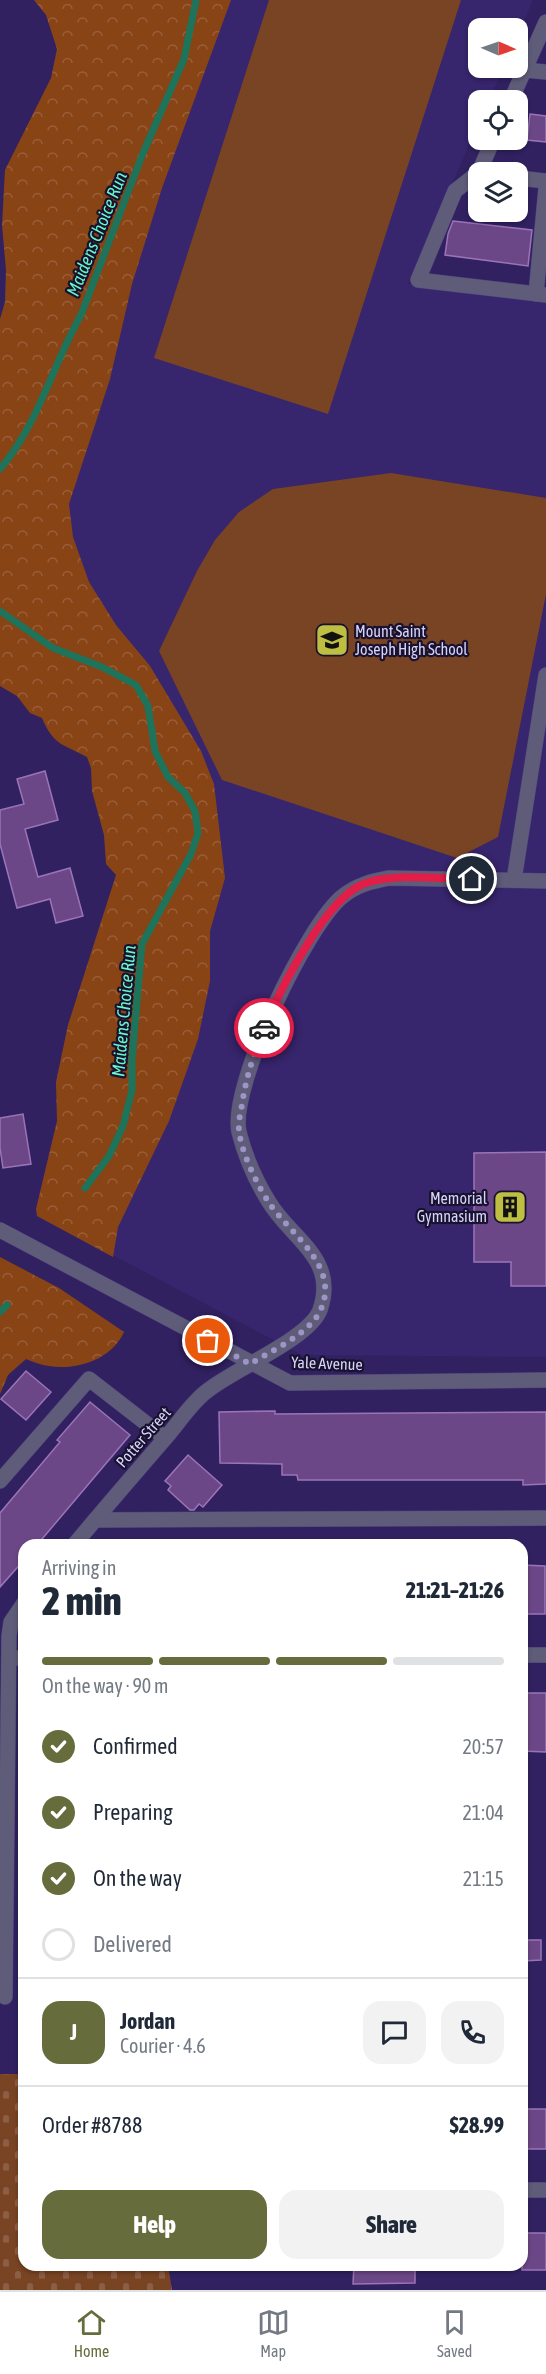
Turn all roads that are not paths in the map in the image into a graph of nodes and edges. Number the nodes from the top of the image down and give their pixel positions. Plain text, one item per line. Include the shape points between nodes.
1 (546, 22) edge
2 (528, 63) edge
3 (528, 70) edge
4 (546, 72) edge
5 (528, 179) edge
6 (468, 181) edge
7 (546, 181) edge
8 (546, 188) edge
9 (541, 294) edge
10 (546, 675) edge
11 (514, 880) junction
12 (546, 881) edge
13 (0, 1230) edge
14 (250, 1364) junction
15 (546, 1380) edge
16 (165, 1438) junction
17 (0, 1481) edge
18 (546, 1518) edge
19 (95, 1520) junction
20 (79, 1539) edge
21 (18, 1612) edge
22 (528, 1655) edge
23 (546, 1655) edge
24 (16, 1658) edge
25 (4, 1882) edge
26 (5, 1997) dead end
27 (528, 2190) edge
28 (546, 2190) edge

1 - 2 street
3 - 4 street
5 - 7 street
6 - 9 street via 455,191 418,280
8 - 9 street
10 - 11 street
11 - 12 street, Potter Street
11 - 14 street, Potter Street via 389,878 364,883 342,896 320,923 271,1011 243,1090 238,1129 248,1161 270,1204 311,1250 323,1275 325,1293 319,1313 298,1335
13 - 14 street, Yale Avenue
14 - 15 street, Yale Avenue via 290,1383
14 - 16 street, Potter Street via 206,1391
16 - 17 street via 89,1379
16 - 19 street, Potter Street
18 - 19 street
19 - 20 street, Potter Street
21 - 24 street via 11,1622
22 - 23 street
24 - 25 street
25 - 26 street
27 - 28 street

